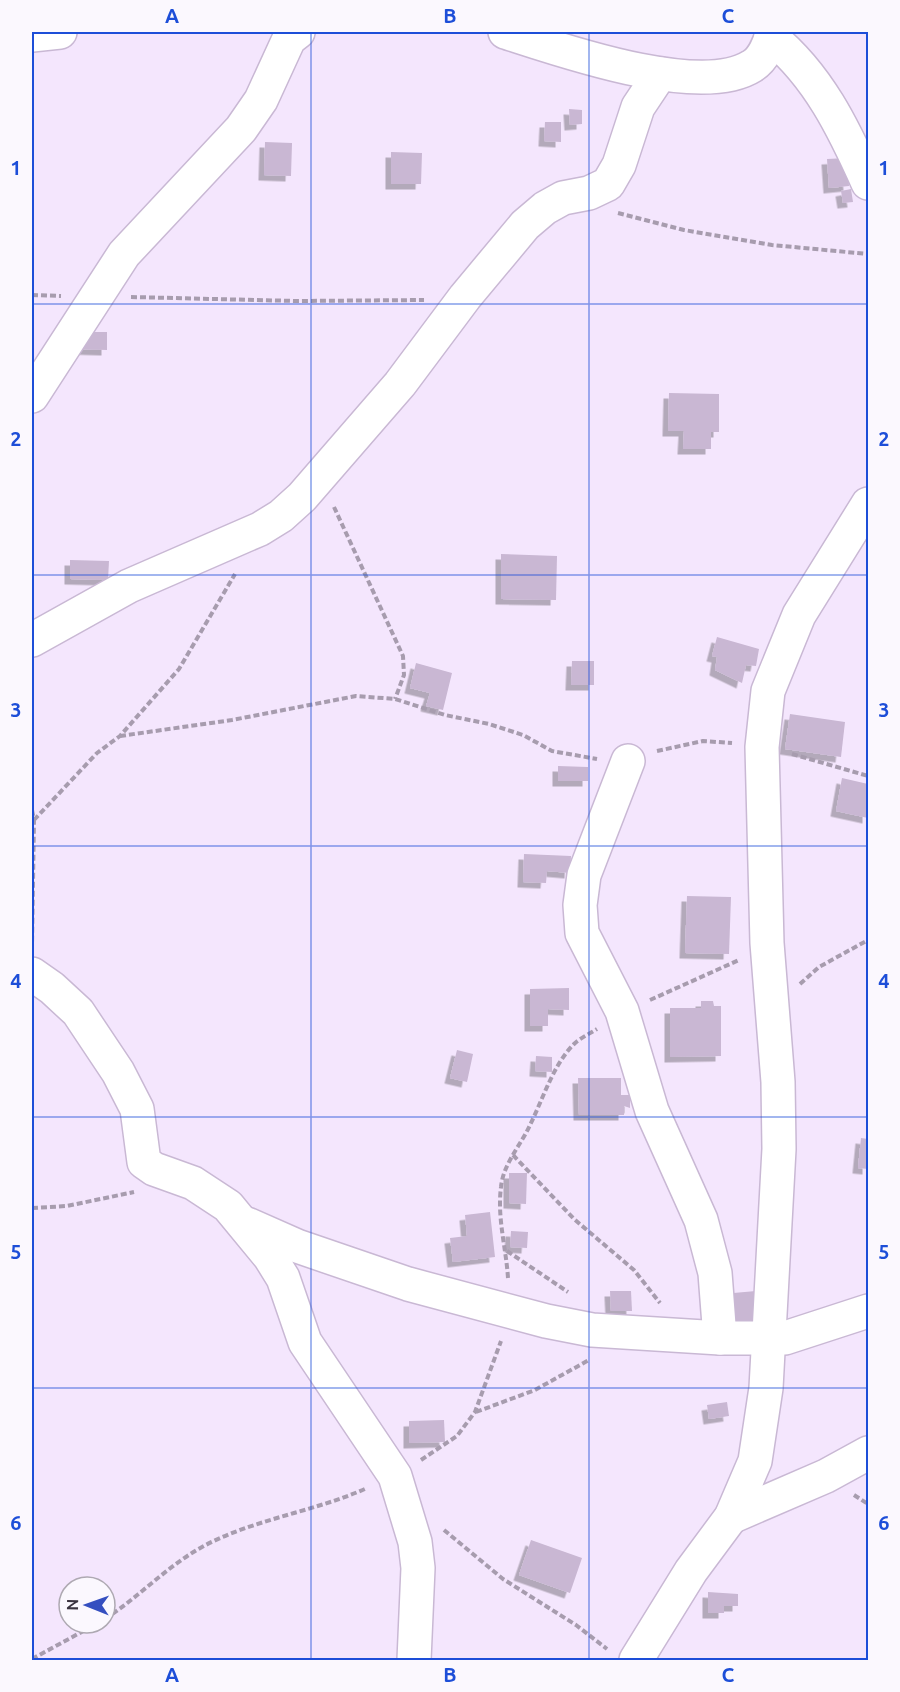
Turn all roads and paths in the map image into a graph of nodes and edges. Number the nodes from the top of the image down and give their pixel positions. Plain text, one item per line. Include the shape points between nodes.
1 (60, 32) edge
2 (298, 32) edge
3 (505, 32) edge
4 (772, 34) edge
5 (32, 35) edge
6 (660, 74) junction
7 (868, 183) edge
8 (607, 210) dead end
9 (868, 254) edge
10 (96, 296) junction
11 (465, 297) junction
12 (32, 396) edge
13 (322, 477) junction
14 (868, 504) edge
15 (238, 569) dead end
16 (32, 640) edge
17 (395, 699) junction
18 (120, 736) junction
19 (762, 747) junction
20 (628, 761) junction
21 (868, 776) edge
22 (32, 810) edge
23 (34, 820) junction
24 (868, 940) edge
25 (767, 943) junction
26 (32, 954) edge
27 (32, 974) edge
28 (622, 1011) junction
29 (771, 1011) junction
30 (513, 1155) junction
31 (181, 1179) junction
32 (32, 1208) edge
33 (240, 1221) junction
34 (511, 1311) junction
35 (868, 1311) edge
36 (682, 1335) junction
37 (720, 1338) junction
38 (768, 1339) junction
39 (597, 1356) dead end
40 (475, 1412) junction
41 (868, 1453) edge
42 (395, 1476) junction
43 (731, 1517) junction
44 (439, 1525) dead end
45 (117, 1609) edge
46 (76, 1635) edge
47 (625, 1658) edge
48 (32, 1659) edge
49 (414, 1660) edge

1 - 5 street
2 - 10 street via 290,39 261,100 240,129 124,254
3 - 6 street via 596,60
4 - 6 street via 761,59 751,67 731,74 700,77
4 - 7 street via 839,118
6 - 11 street via 638,107 619,165 608,184 545,207
8 - 9 path via 684,230 772,245
10 - 11 path via 380,301
10 - 12 street
11 - 13 street via 400,384
13 - 16 street via 281,516 260,529 120,590
13 - 17 path via 404,656 404,675
14 - 19 street via 799,615 768,691
15 - 18 path via 179,669
17 - 18 path via 356,696
17 - 20 path via 523,735 552,751 605,761
18 - 23 path via 97,753
19 - 20 path via 703,741
19 - 21 path
19 - 25 street
20 - 28 street via 584,875 580,905 582,933
22 - 23 path
23 - 26 path
24 - 29 path via 819,966
25 - 28 path via 729,965
25 - 29 street
27 - 31 street via 78,1012 118,1072 137,1109 144,1162
28 - 30 path via 574,1044
28 - 37 street via 652,1111 710,1247
29 - 38 street via 779,1149
30 - 34 path via 501,1184 499,1217
30 - 36 path via 574,1219 634,1270
31 - 32 path via 100,1200
31 - 33 street via 194,1183 228,1206
33 - 34 street via 354,1266 461,1300
33 - 42 street via 283,1278 305,1342
34 - 36 street via 592,1330
34 - 40 path
35 - 38 street via 804,1334
36 - 37 street
37 - 38 street
38 - 43 street via 755,1461
39 - 40 path via 535,1390
40 - 42 path via 457,1436
41 - 43 street via 826,1476
42 - 45 path via 202,1547 160,1574
42 - 49 street via 415,1542 418,1568
43 - 47 street
44 - 47 path via 511,1585
46 - 48 path

